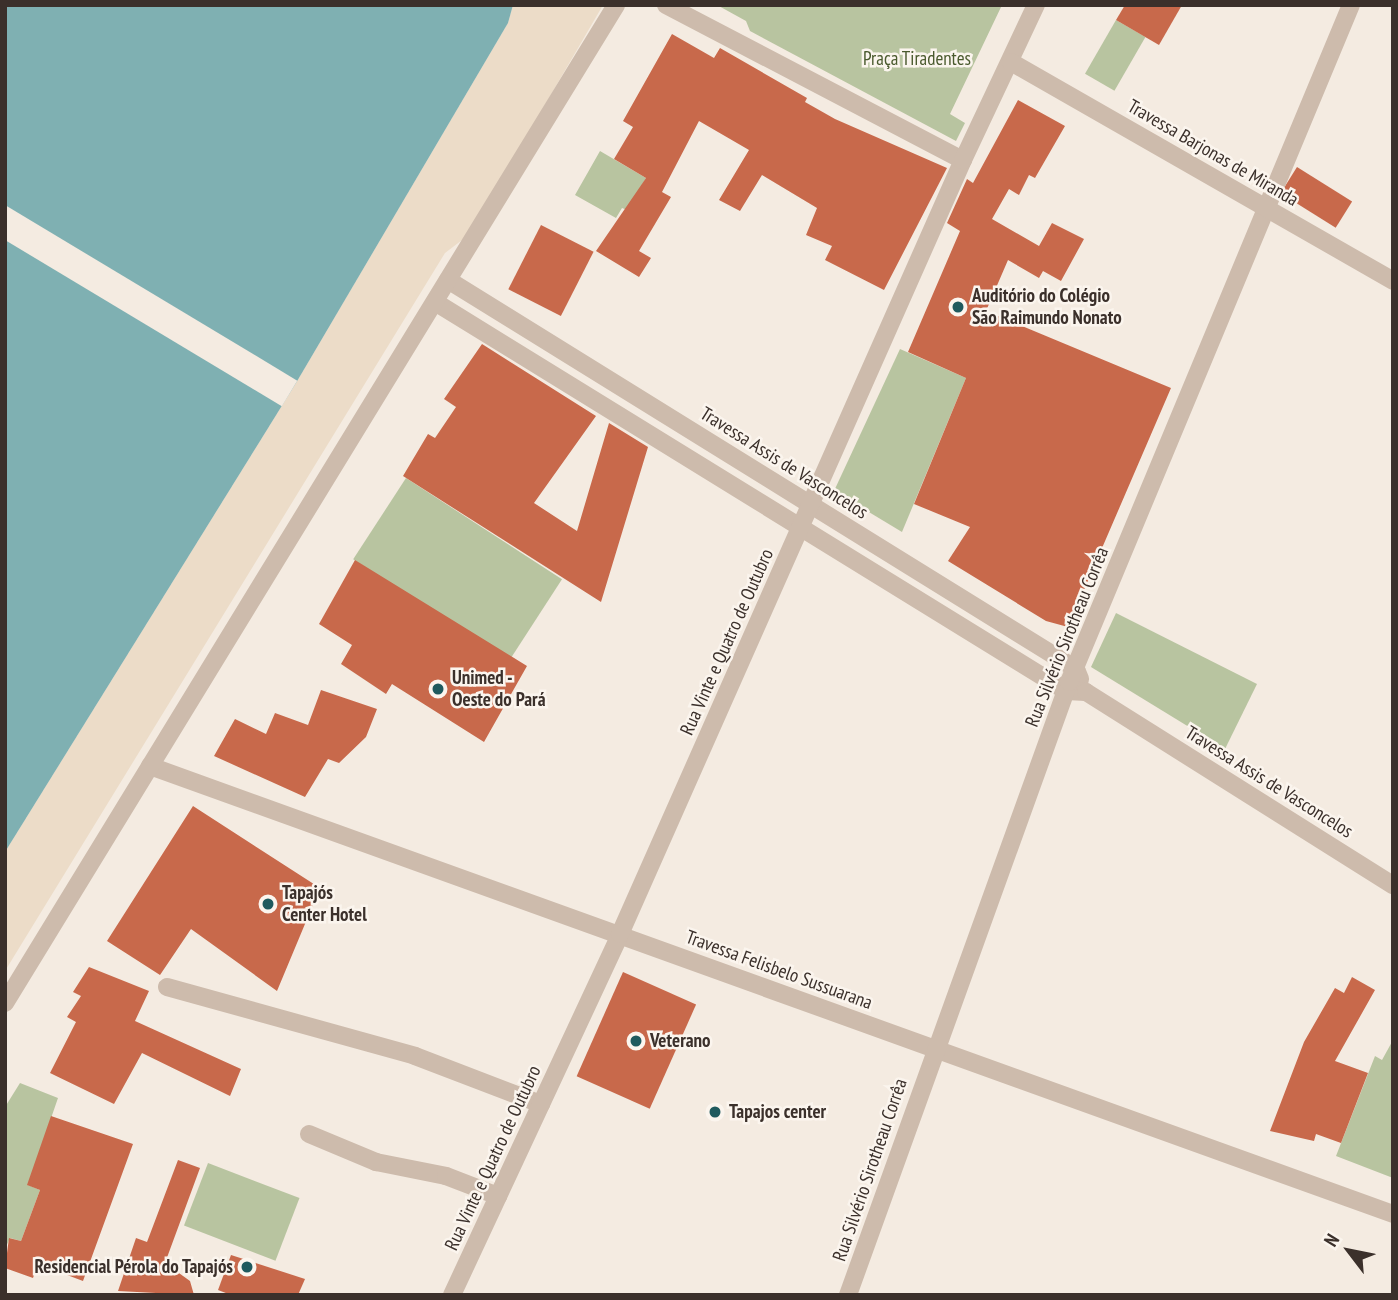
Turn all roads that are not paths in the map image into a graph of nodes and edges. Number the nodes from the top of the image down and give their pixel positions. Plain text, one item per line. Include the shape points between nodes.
1 (616, 5) edge
2 (666, 5) edge
3 (1036, 5) edge
4 (1351, 5) edge
5 (1011, 62) junction
6 (963, 160) junction
7 (1266, 207) junction
8 (448, 280) junction
9 (1393, 281) edge
10 (435, 302) junction
11 (812, 505) junction
12 (802, 525) junction
13 (1076, 669) junction
14 (1066, 691) junction
15 (1086, 692) junction
16 (150, 766) junction
17 (1393, 885) edge
18 (620, 934) junction
19 (167, 987) dead end
20 (5, 1003) edge
21 (936, 1047) junction
22 (541, 1104) junction
23 (309, 1134) dead end
24 (498, 1196) junction
25 (1393, 1213) edge
26 (452, 1295) edge
27 (848, 1295) edge

1 - 8 street
2 - 6 street
3 - 5 street, Rua Vinte e Quatro de Outubro
4 - 7 street, Rua Silvério Sirotheau Corrêa
5 - 6 street, Rua Vinte e Quatro de Outubro
5 - 7 street, Travessa Barjonas de Miranda
6 - 11 street, Rua Vinte e Quatro de Outubro
7 - 9 street, Travessa Barjonas de Miranda
7 - 13 street, Rua Silvério Sirotheau Corrêa
8 - 10 street
8 - 11 street, Travessa Assis de Vasconcelos
10 - 12 street, Travessa Assis de Vasconcelos
10 - 16 street
11 - 12 street, Rua Vinte e Quatro de Outubro
11 - 13 street, Travessa Assis de Vasconcelos
12 - 14 street, Travessa Assis de Vasconcelos
12 - 18 street, Rua Vinte e Quatro de Outubro
13 - 14 street, Rua Silvério Sirotheau Corrêa
13 - 15 street
14 - 15 street, Travessa Assis de Vasconcelos
14 - 21 street, Rua Silvério Sirotheau Corrêa
15 - 17 street, Travessa Assis de Vasconcelos
16 - 18 street, Travessa Felisbelo Sussuarana
16 - 20 street
18 - 21 street, Travessa Felisbelo Sussuarana
18 - 22 street, Rua Vinte e Quatro de Outubro
19 - 22 street via 415,1056
21 - 25 street, Travessa Felisbelo Sussuarana
21 - 27 street, Rua Silvério Sirotheau Corrêa
22 - 24 street, Rua Vinte e Quatro de Outubro
23 - 24 street via 376,1162 446,1176
24 - 26 street, Rua Vinte e Quatro de Outubro

